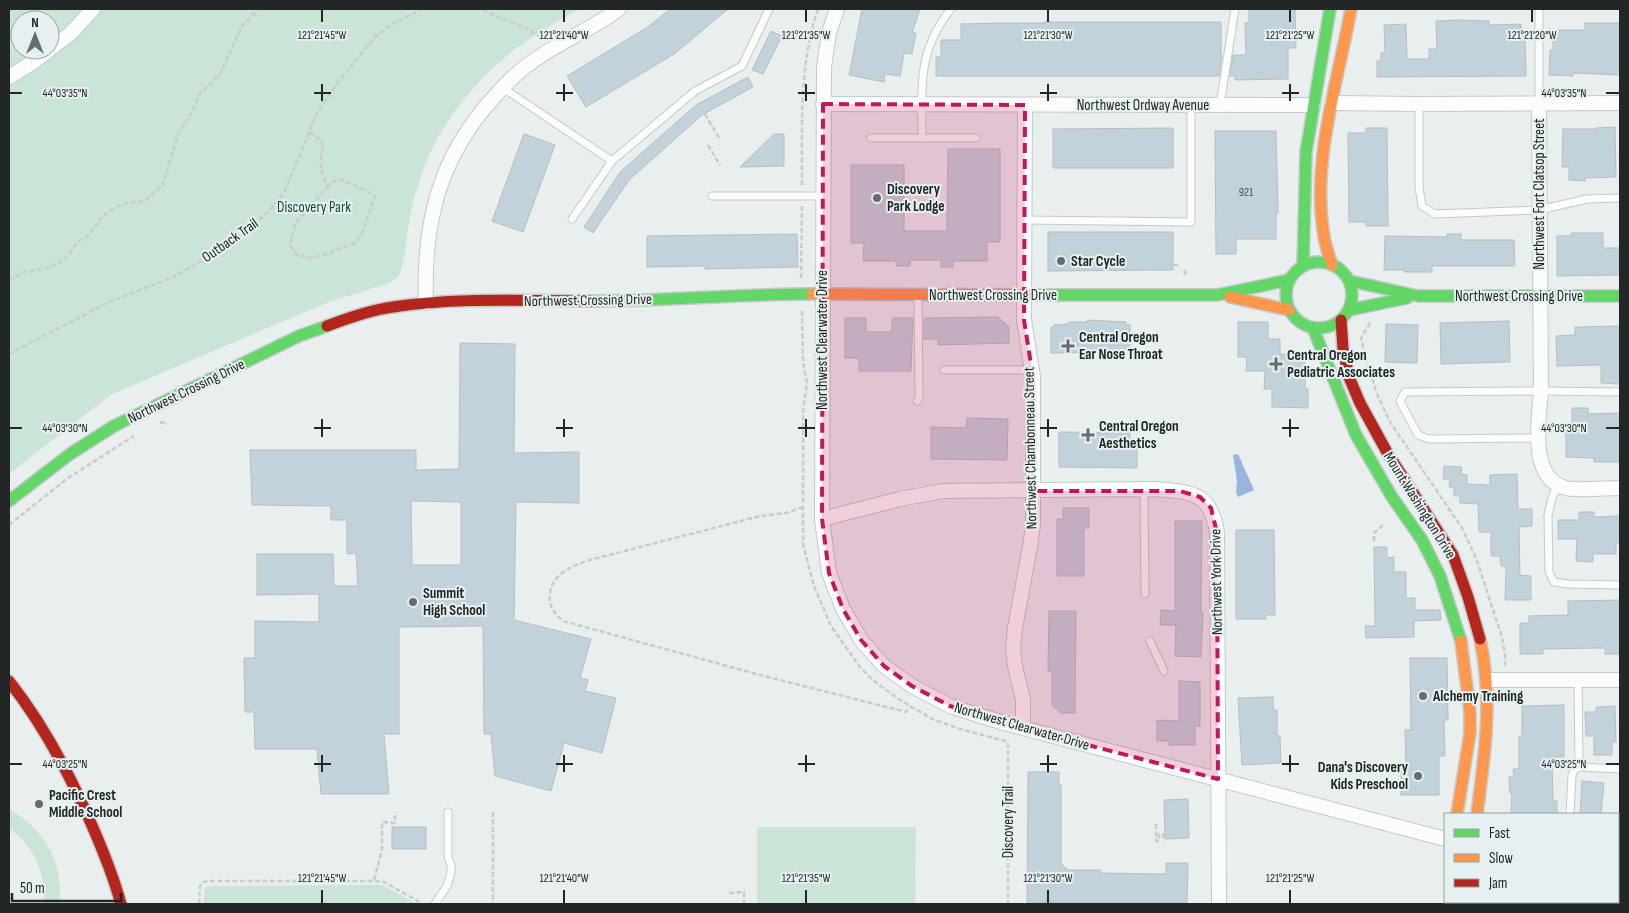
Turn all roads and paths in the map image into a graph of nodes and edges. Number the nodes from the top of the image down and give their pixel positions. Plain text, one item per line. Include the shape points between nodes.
1 (93, 9) edge
2 (259, 9) edge
3 (422, 9) edge
4 (483, 9) edge
5 (619, 9) edge
6 (769, 9) edge
7 (837, 9) edge
8 (951, 9) edge
9 (1235, 9) edge
10 (1330, 9) edge
11 (1352, 9) edge
12 (1538, 9) edge
13 (60, 42) edge
14 (547, 50) junction
15 (36, 60) edge
16 (9, 77) edge
17 (503, 88) junction
18 (1332, 103) junction
19 (1620, 103) edge
20 (823, 104) junction
21 (1419, 104) junction
22 (1539, 104) junction
23 (922, 105) junction
24 (1025, 105) junction
25 (1191, 105) junction
26 (1220, 105) junction
27 (1313, 105) junction
28 (705, 114) dead end
29 (309, 132) junction
30 (719, 138) dead end
31 (871, 138) dead end
32 (922, 138) junction
33 (976, 138) dead end
34 (708, 144) dead end
35 (612, 161) junction
36 (720, 165) dead end
37 (328, 186) junction
38 (712, 196) dead end
39 (823, 196) junction
40 (1620, 198) edge
41 (1539, 210) junction
42 (572, 219) dead end
43 (1025, 220) junction
44 (1173, 265) dead end
45 (1180, 265) dead end
46 (1332, 265) junction
47 (1303, 266) junction
48 (1185, 270) dead end
49 (1185, 277) dead end
50 (9, 280) edge
51 (1289, 280) junction
52 (1350, 282) junction
53 (1024, 294) junction
54 (1217, 294) junction
55 (823, 295) junction
56 (918, 295) junction
57 (1418, 296) junction
58 (1540, 296) junction
59 (1620, 296) edge
60 (426, 304) junction
61 (1289, 310) junction
62 (1349, 310) junction
63 (1342, 320) junction
64 (1372, 320) dead end
65 (1313, 328) junction
66 (9, 354) edge
67 (944, 370) dead end
68 (1031, 370) junction
69 (1541, 391) junction
70 (1620, 392) edge
71 (916, 401) dead end
72 (156, 423) dead end
73 (168, 424) dead end
74 (139, 433) dead end
75 (1538, 438) junction
76 (1558, 484) junction
77 (1620, 488) edge
78 (1144, 489) junction
79 (1034, 491) junction
80 (9, 501) edge
81 (804, 507) dead end
82 (822, 519) junction
83 (9, 525) edge
84 (1383, 525) dead end
85 (1374, 541) dead end
86 (1620, 585) edge
87 (1145, 594) dead end
88 (1150, 642) dead end
89 (1505, 668) dead end
90 (1164, 671) dead end
91 (1487, 680) junction
92 (1578, 680) junction
93 (1620, 680) edge
94 (9, 681) edge
95 (911, 707) dead end
96 (1023, 728) junction
97 (1005, 741) dead end
98 (1579, 767) junction
99 (1620, 769) edge
100 (1218, 779) junction
101 (395, 812) dead end
102 (448, 812) dead end
103 (493, 812) dead end
104 (1457, 813) edge
105 (1477, 813) edge
106 (1570, 813) edge
107 (1156, 824) dead end
108 (1444, 839) edge
109 (1163, 841) dead end
110 (374, 881) junction
111 (729, 893) dead end
112 (1009, 903) edge
113 (121, 904) edge
114 (199, 904) edge
115 (423, 904) edge
116 (435, 904) edge
117 (493, 904) edge
118 (744, 904) edge
119 (1218, 904) edge

1 - 13 street
2 - 50 path via 242,26 220,74 200,94 178,134 163,185 145,201 122,205 103,216 62,261
3 - 29 path, Outback Trail via 389,26 373,39 336,85 317,113
4 - 14 path via 527,28 539,37
5 - 14 street
6 - 35 lane via 742,66 695,91
7 - 20 street, Northwest Clearwater Drive via 829,33
8 - 23 lane via 932,37 926,55 922,73
9 - 26 lane
10 - 27 street
11 - 18 street
12 - 22 lane
14 - 17 street
15 - 16 street
17 - 35 lane
17 - 60 street via 479,114 459,144 443,178 431,216 427,243
18 - 21 street
18 - 46 street via 1321,214
19 - 22 street
20 - 23 street, Northwest Ordway Avenue
20 - 39 street, Northwest Clearwater Drive
21 - 22 street
21 - 41 lane via 1422,206 1435,214
22 - 41 street, Northwest Fort Clatsop Street
23 - 24 street, Northwest Ordway Avenue
23 - 32 lane
24 - 25 street, Northwest Ordway Avenue
24 - 43 street, Northwest Chambonneau Street
25 - 26 street, Northwest Ordway Avenue
25 - 43 lane via 1191,222
26 - 27 street, Northwest Ordway Avenue
27 - 47 street via 1304,181
28 - 30 path
29 - 37 path via 322,140 324,146 320,162
29 - 66 path, Outback Trail via 284,193 265,215 208,257 156,284 109,302
31 - 32 lane
32 - 33 lane
34 - 36 path
35 - 42 lane
37 - 37 path via 295,224 290,244 297,255 311,258 323,255 354,243 361,236 375,197 343,180
38 - 39 lane
39 - 55 street, Northwest Clearwater Drive
40 - 41 lane via 1587,199
41 - 58 street, Northwest Fort Clatsop Street
43 - 53 street, Northwest Chambonneau Street
44 - 45 path
46 - 47 street via 1316,262
46 - 52 street via 1342,271
47 - 51 street
48 - 49 path
51 - 54 street, Northwest Crossing Drive
51 - 61 street via 1286,294
52 - 57 street, Northwest Crossing Drive
52 - 62 street via 1353,296
53 - 54 street, Northwest Crossing Drive
53 - 56 street, Northwest Crossing Drive
53 - 68 street, Northwest Chambonneau Street
54 - 61 street, Northwest Crossing Drive
55 - 56 street, Northwest Crossing Drive
55 - 60 street, Northwest Crossing Drive
55 - 82 street, Northwest Clearwater Drive
56 - 71 lane via 919,398
57 - 58 street, Northwest Crossing Drive
57 - 62 street, Northwest Crossing Drive
58 - 59 street, Northwest Crossing Drive
58 - 69 street, Northwest Fort Clatsop Street
60 - 80 street, Northwest Crossing Drive via 392,307 299,336 114,426 70,454
61 - 65 street via 1298,321
62 - 63 street
63 - 65 street via 1328,328
63 - 91 street, Mount Washington Drive via 1342,351 1359,401 1395,467 1453,556 1477,621
64 - 89 path via 1361,338 1377,394 1390,422 1462,528 1476,558 1502,637
65 - 104 street, Mount Washington Drive via 1356,435 1392,497 1422,540 1440,576 1456,623 1470,712 1470,732
67 - 68 lane
68 - 79 street, Northwest Chambonneau Street
69 - 70 lane
69 - 75 street, Northwest Fort Clatsop Street
69 - 75 lane via 1404,392 1400,401 1418,435 1429,439
72 - 73 path
74 - 83 path via 68,478
75 - 76 street, Northwest Fort Clatsop Street via 1540,459 1547,474
76 - 77 street via 1566,488
76 - 86 lane via 1548,515 1549,572 1554,582
78 - 79 street, Northwest York Drive
78 - 87 lane
78 - 100 street, Northwest York Drive via 1200,496 1211,508 1215,521
79 - 82 street, Northwest York Drive via 943,491
79 - 96 street, Northwest Chambonneau Street via 1030,548 1013,648 1023,700
81 - 95 path via 570,567 555,578 551,587 551,607 563,621 906,712
82 - 96 street, Northwest Clearwater Drive via 829,573 843,609 861,640 884,666 912,686 950,706
84 - 85 path via 1374,533
88 - 90 lane
91 - 92 street
91 - 105 street, Mount Washington Drive via 1488,721
92 - 93 street
92 - 98 lane
94 - 113 street via 70,778 102,848
96 - 100 street, Northwest Clearwater Drive
97 - 112 path, Discovery Trail via 1009,753
98 - 99 lane
98 - 106 lane via 1572,775
100 - 108 street, Northwest Clearwater Drive
100 - 119 street, Northwest York Drive
101 - 110 path via 395,823 382,822 382,850
102 - 116 lane via 451,873
103 - 117 path
107 - 109 path via 1156,841 1159,841 1159,834 1163,834
110 - 114 path via 208,881 200,886
110 - 115 path via 384,882
111 - 118 path via 744,892

